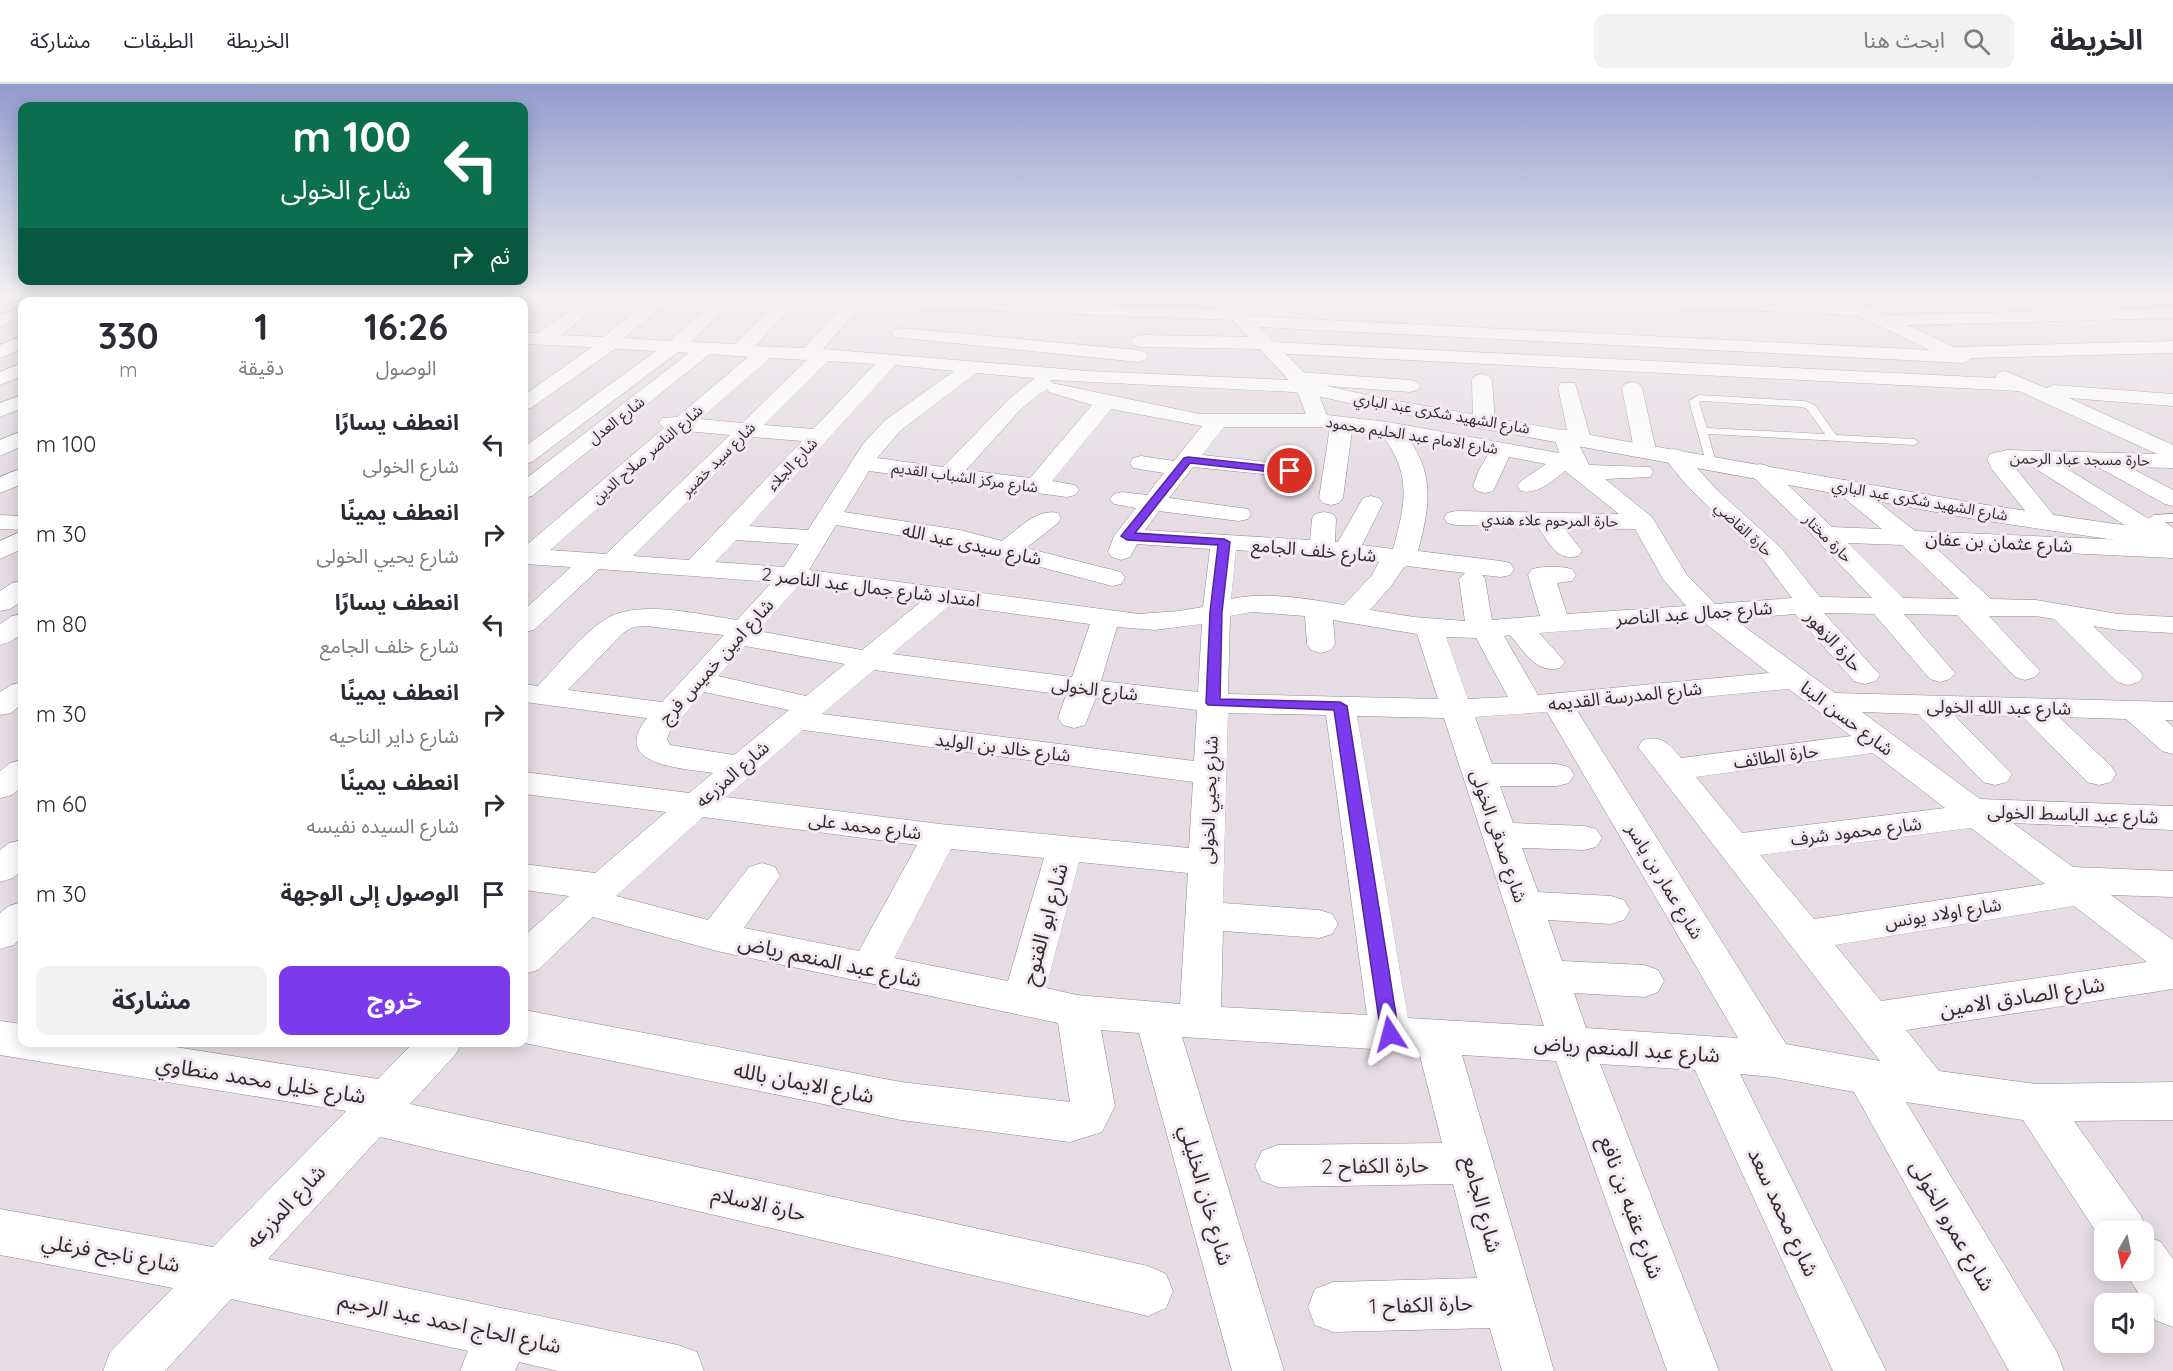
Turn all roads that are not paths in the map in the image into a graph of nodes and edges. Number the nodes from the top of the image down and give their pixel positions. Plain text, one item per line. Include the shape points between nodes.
1 (592, 356) edge
2 (661, 356) edge
3 (698, 356) edge
4 (760, 356) edge
5 (815, 356) edge
6 (835, 356) edge
7 (888, 356) edge
8 (1136, 356) edge
9 (1199, 356) edge
10 (1277, 356) edge
11 (1462, 356) edge
12 (1960, 356) edge
13 (886, 359) junction
14 (971, 367) junction
15 (18, 371) edge
16 (2106, 376) dead end
17 (1036, 377) junction
18 (0, 379) edge
19 (1133, 380) junction
20 (1482, 380) dead end
21 (1195, 382) junction
22 (1303, 383) junction
23 (1568, 387) dead end
24 (1632, 388) dead end
25 (2029, 388) junction
26 (2139, 397) junction
27 (2173, 400) edge
28 (528, 401) edge
29 (1106, 402) junction
30 (18, 403) edge
31 (1413, 409) junction
32 (0, 411) edge
33 (618, 418) junction
34 (1318, 420) junction
35 (1342, 422) junction
36 (1484, 422) junction
37 (681, 424) junction
38 (1388, 428) junction
39 (748, 430) junction
40 (1210, 431) junction
41 (1702, 431) junction
42 (1154, 432) dead end
43 (2126, 432) junction
44 (528, 433) edge
45 (553, 435) junction
46 (818, 436) junction
47 (2173, 436) edge
48 (1833, 438) junction
49 (590, 439) junction
50 (18, 440) edge
51 (1914, 442) dead end
52 (0, 449) edge
53 (1502, 449) junction
54 (1573, 452) junction
55 (2173, 453) edge
56 (528, 454) edge
57 (1674, 456) junction
58 (2033, 458) junction
59 (2099, 459) junction
60 (1643, 461) junction
61 (2173, 461) edge
62 (1711, 462) junction
63 (863, 463) junction
64 (1141, 463) dead end
65 (1184, 465) junction
66 (1760, 471) junction
67 (949, 474) junction
68 (18, 477) edge
69 (0, 486) edge
70 (1036, 486) junction
71 (1485, 486) dead end
72 (1845, 487) junction
73 (528, 488) edge
74 (1293, 488) dead end
75 (1067, 490) dead end
76 (1122, 499) dead end
77 (2173, 499) edge
78 (885, 500) dead end
79 (1153, 503) junction
80 (1371, 503) dead end
81 (1534, 509) junction
82 (1239, 514) dead end
83 (1049, 518) dead end
84 (1456, 518) dead end
85 (1643, 522) junction
86 (867, 523) junction
87 (2048, 523) junction
88 (16, 524) edge
89 (824, 528) junction
90 (729, 532) junction
91 (1825, 534) junction
92 (2171, 535) edge
93 (1127, 536) junction
94 (1907, 538) junction
95 (1224, 542) junction
96 (1008, 549) junction
97 (1334, 550) junction
98 (0, 551) edge
99 (528, 554) edge
100 (528, 556) edge
101 (1398, 559) junction
102 (603, 562) junction
103 (1501, 569) dead end
104 (694, 570) junction
105 (792, 576) junction
106 (1112, 578) junction
107 (1472, 579) dead end
108 (18, 592) edge
109 (946, 595) junction
110 (0, 603) edge
111 (1807, 605) junction
112 (1889, 606) junction
113 (1974, 607) junction
114 (1318, 609) junction
115 (2062, 611) junction
116 (1216, 612) junction
117 (1707, 612) junction
118 (1351, 614) junction
119 (1102, 618) junction
120 (528, 621) edge
121 (1556, 622) junction
122 (18, 625) edge
123 (1517, 626) junction
124 (2172, 626) edge
125 (1429, 628) junction
126 (1482, 628) junction
127 (741, 632) junction
128 (0, 636) edge
129 (1321, 644) dead end
130 (868, 660) junction
131 (1550, 662) dead end
132 (2025, 671) dead end
133 (1940, 673) dead end
134 (1865, 675) dead end
135 (2128, 676) dead end
136 (1795, 679) junction
137 (697, 681) junction
138 (1084, 688) junction
139 (18, 694) edge
140 (534, 694) edge
141 (1826, 702) junction
142 (1213, 703) junction
143 (1543, 704) junction
144 (1927, 705) junction
145 (0, 706) edge
146 (1340, 706) junction
147 (2030, 707) junction
148 (1455, 709) junction
149 (2134, 710) junction
150 (2173, 711) edge
151 (670, 712) junction
152 (804, 713) junction
153 (1074, 718) dead end
154 (1879, 742) junction
155 (2173, 744) edge
156 (741, 767) junction
157 (18, 774) edge
158 (1211, 774) junction
159 (1995, 774) dead end
160 (2099, 774) dead end
161 (1478, 775) junction
162 (1557, 775) dead end
163 (528, 784) edge
164 (0, 787) edge
165 (697, 805) junction
166 (1975, 813) junction
167 (2173, 818) edge
168 (1499, 835) junction
169 (940, 836) junction
170 (1584, 838) dead end
171 (1733, 846) junction
172 (1065, 848) junction
173 (18, 855) edge
174 (1207, 862) junction
175 (0, 869) edge
176 (762, 876) dead end
177 (528, 879) edge
178 (2173, 884) edge
179 (2073, 886) junction
180 (593, 894) junction
181 (1523, 905) junction
182 (1611, 910) dead end
183 (0, 911) edge
184 (18, 913) edge
185 (1204, 916) junction
186 (18, 918) edge
187 (1319, 924) dead end
188 (0, 935) edge
189 (1805, 935) junction
190 (717, 937) junction
191 (528, 955) edge
192 (2173, 961) edge
193 (868, 969) junction
194 (2173, 974) edge
195 (1548, 976) junction
196 (1644, 981) dead end
197 (1023, 1000) junction
198 (1077, 1011) junction
199 (1872, 1019) junction
200 (1178, 1021) junction
201 (528, 1027) edge
202 (1390, 1034) junction
203 (1436, 1037) junction
204 (0, 1038) edge
205 (18, 1040) edge
206 (1571, 1044) junction
207 (57, 1047) edge
208 (436, 1047) edge
209 (1709, 1053) junction
210 (1773, 1059) junction
211 (1868, 1078) junction
212 (1927, 1088) junction
213 (2173, 1101) edge
214 (2036, 1103) junction
215 (378, 1107) junction
216 (1472, 1163) junction
217 (1278, 1166) dead end
218 (2116, 1221) edge
219 (0, 1232) edge
220 (222, 1273) junction
221 (2154, 1274) edge
222 (1148, 1291) dead end
223 (1509, 1302) junction
224 (2173, 1302) edge
225 (1333, 1307) dead end
226 (496, 1352) edge
227 (129, 1371) edge
228 (678, 1371) edge
229 (1258, 1371) edge
230 (1528, 1371) edge
231 (1693, 1371) edge
232 (1860, 1371) edge
233 (2038, 1371) edge

1 - 28 street
2 - 45 street
3 - 33 street, شارع العدل
4 - 37 street, شارع الناصر صلاح الدين
5 - 39 street, شارع سيد خضير
6 - 13 street, شارع الشهيد شكرى عبد الباري
7 - 13 street, شارع الجلاء
8 - 19 street
9 - 21 street
10 - 22 main road
11 - 25 street
12 - 25 street
13 - 14 street, شارع الشهيد شكرى عبد الباري
13 - 46 street, شارع الجلاء
14 - 17 street, شارع الشهيد شكرى عبد الباري
14 - 63 street, شارع امين خميس فرج via 892,426
15 - 18 street
16 - 26 street
17 - 19 street, شارع الشهيد شكرى عبد الباري
17 - 29 street, شارع الامام عبد الحليم محمود via 1071,393
17 - 67 street
19 - 21 street, شارع الشهيد شكرى عبد الباري
20 - 36 street
21 - 22 street, شارع الشهيد شكرى عبد الباري
22 - 31 main road, شارع الشهيد شكرى عبد الباري
22 - 31 street via 1409,380
22 - 34 street
23 - 54 street
24 - 60 street
25 - 26 street
25 - 43 street
26 - 27 street
29 - 40 street, شارع الامام عبد الحليم محمود via 1183,417
29 - 70 street
30 - 32 street
31 - 36 main road, شارع الشهيد شكرى عبد الباري
33 - 37 street
33 - 49 street, شارع العدل
34 - 35 street, شارع الامام عبد الحليم محمود
34 - 40 street, شارع الامام عبد الحليم محمود via 1262,429
35 - 38 street, شارع الامام عبد الحليم محمود
35 - 97 street via 1327,508
36 - 54 main road, شارع الشهيد شكرى عبد الباري
37 - 39 street
37 - 99 street, شارع الناصر صلاح الدين
38 - 53 street, شارع الامام عبد الحليم محمود via 1444,448
38 - 101 street via 1413,466 1415,511
39 - 46 street
39 - 102 street, شارع سيد خضير
40 - 42 street
40 - 65 street
41 - 48 lane
41 - 48 lane via 1694,401 1703,398 1808,406
41 - 62 lane
43 - 47 street
43 - 55 street
44 - 45 street
45 - 49 street
45 - 56 street
46 - 90 street, شارع الجلاء
48 - 51 lane
49 - 73 street, شارع العدل
50 - 52 street
53 - 54 street, شارع الامام عبد الحليم محمود
53 - 71 street
54 - 60 main road, شارع الشهيد شكرى عبد الباري
54 - 60 street, شارع الامام عبد الحليم محمود
54 - 81 street
54 - 85 street, شارع حسن البنا
57 - 60 main road, شارع الشهيد شكرى عبد الباري
57 - 62 main road, شارع الشهيد شكرى عبد الباري
57 - 111 street, حارة القاضي via 1712,499 1767,548
58 - 59 street, حارة مسجد عباد الرحمن
58 - 87 street, حارة مسجد عباد الرحمن via 2007,457 1997,461
58 - 92 street
59 - 61 street, حارة مسجد عباد الرحمن
59 - 77 street
62 - 66 main road, شارع الشهيد شكرى عبد الباري
63 - 67 street, شارع مركز الشباب القديم
63 - 89 street, شارع امين خميس فرج
64 - 65 street
65 - 74 street via 1287,470 1294,474
65 - 79 street
66 - 72 main road, شارع الشهيد شكرى عبد الباري
66 - 91 street, حارة مختار
67 - 70 street, شارع مركز الشباب القديم
68 - 69 street
70 - 75 street, شارع مركز الشباب القديم
72 - 87 main road, شارع الشهيد شكرى عبد الباري
72 - 94 street
76 - 79 street
78 - 86 street
79 - 82 street
79 - 93 street
80 - 97 street
81 - 84 street, حارة المرحوم علاء هندي
81 - 85 street, حارة المرحوم علاء هندي
81 - 121 street via 1566,563 1541,575
83 - 96 street
85 - 117 street, شارع حسن البنا via 1676,579
86 - 89 street, شارع سيدى عبد الله
86 - 96 street, شارع سيدى عبد الله
87 - 92 main road, شارع الشهيد شكرى عبد الباري
88 - 98 street
89 - 90 street, شارع سيدى عبد الله
89 - 105 street, شارع امين خميس فرج
90 - 104 street, شارع الجلاء
91 - 94 street, شارع عثمان بن عفان
91 - 112 street, حارة مختار
92 - 94 street, شارع عثمان بن عفان
93 - 95 street, شارع خلف الجامع
93 - 106 street
94 - 113 street via 1935,560
95 - 97 street, شارع خلف الجامع
95 - 116 street, شارع يحيي الخولى
96 - 106 street, شارع سيدى عبد الله
97 - 101 street, شارع خلف الجامع
100 - 102 street, امتداد شارع جمال عبد الناصر 2
101 - 103 street, شارع خلف الجامع
101 - 118 street
102 - 104 street, امتداد شارع جمال عبد الناصر 2
102 - 120 street, شارع سيد خضير
104 - 105 street, امتداد شارع جمال عبد الناصر 2
105 - 109 street, امتداد شارع جمال عبد الناصر 2
105 - 127 street, شارع امين خميس فرج
106 - 119 street
107 - 126 street, شارع عمار بن ياسر
108 - 110 street
109 - 119 street, امتداد شارع جمال عبد الناصر 2
109 - 130 street, شارع المزرعه
111 - 112 street, شارع جمال عبد الناصر
111 - 117 street, شارع جمال عبد الناصر
111 - 134 street, حارة الزهور
112 - 113 street, شارع جمال عبد الناصر
112 - 133 street, حارة مختار
113 - 115 street, شارع جمال عبد الناصر
113 - 132 street
114 - 116 street, شارع جمال عبد الناصر via 1252,604
114 - 118 street, شارع جمال عبد الناصر
114 - 129 street
115 - 124 street, شارع جمال عبد الناصر via 2118,622
115 - 135 street
116 - 119 street, امتداد شارع جمال عبد الناصر 2 via 1155,622
116 - 142 street, شارع يحيي الخولى
117 - 121 street, شارع جمال عبد الناصر
117 - 136 street, شارع حسن البنا
118 - 125 street, شارع جمال عبد الناصر
119 - 138 street
121 - 123 street, شارع جمال عبد الناصر
122 - 128 street
123 - 126 street, شارع جمال عبد الناصر
123 - 131 street
125 - 126 street, شارع جمال عبد الناصر
125 - 148 street, شارع صدقى الخولى
126 - 143 street, شارع عمار بن ياسر
127 - 130 street, شارع الخولى
127 - 137 street, شارع امين خميس فرج
127 - 140 street, شارع الخولى via 628,619 613,626
130 - 138 street, شارع الخولى
130 - 152 street, شارع المزرعه
136 - 141 street, شارع حسن البنا
136 - 143 street, شارع المدرسة القديمه
137 - 151 street, شارع امين خميس فرج
137 - 152 street, شارع خالد بن الوليد
138 - 142 street, شارع الخولى
138 - 153 street
139 - 145 street
140 - 151 street
141 - 144 street, شارع عبد الله الخولى
141 - 154 street, شارع حسن البنا
142 - 146 street, شارع الخولى
142 - 158 street, شارع يحيي الخولى
143 - 148 street, شارع المدرسة القديمه
143 - 210 street, شارع عمار بن ياسر
144 - 147 street, شارع عبد الله الخولى
144 - 159 street
146 - 148 street, شارع الخولى
146 - 202 street
147 - 149 street, شارع عبد الله الخولى
147 - 160 street
148 - 161 street, شارع صدقى الخولى
149 - 150 street, شارع عبد الله الخولى
149 - 155 street
151 - 156 street, شارع امين خميس فرج via 651,736 654,750
152 - 156 street, شارع المزرعه
152 - 158 street, شارع خالد بن الوليد
154 - 166 street, شارع حسن البنا
154 - 171 street, حارة الطائف via 1664,759
156 - 165 street, شارع المزرعه
157 - 164 street
158 - 174 street, شارع يحيي الخولى
161 - 162 street
161 - 168 street, شارع صدقى الخولى
163 - 165 street, شارع محمد على
165 - 169 street, شارع محمد على
165 - 180 street, شارع المزرعه
166 - 167 street, شارع عبد الباسط الخولى
166 - 171 street, شارع محمود شرف
166 - 179 street, شارع حسن البنا
168 - 170 street
168 - 181 street, شارع صدقى الخولى
169 - 172 street, شارع محمد على
169 - 193 street
171 - 189 street
172 - 174 street, شارع محمد على
172 - 197 street, شارع ابو الفتوح
173 - 175 street
174 - 185 street, شارع يحيي الخولى
176 - 190 street
177 - 180 street, شارع عبد المنعم رياض
178 - 179 street, شارع اولاد يونس
179 - 189 street, شارع اولاد يونس
179 - 192 street, شارع حسن البنا
180 - 190 street, شارع عبد المنعم رياض
180 - 191 street, شارع المزرعه
181 - 182 street
181 - 195 street, شارع صدقى الخولى
183 - 184 street
185 - 187 street
185 - 200 street, شارع يحيي الخولى
186 - 188 street
189 - 199 street
190 - 193 street, شارع عبد المنعم رياض
193 - 197 street, شارع عبد المنعم رياض
194 - 199 street, شارع الصادق الامين
195 - 196 street
195 - 206 street, شارع صدقى الخولى
197 - 198 street, شارع عبد المنعم رياض
198 - 200 street, شارع عبد المنعم رياض
198 - 201 street, شارع الايمان بالله via 1093,1106 1086,1118 1070,1122 901,1101
199 - 212 street
200 - 202 street, شارع عبد المنعم رياض
200 - 229 street, شارع خان الخليلي
202 - 203 street, شارع عبد المنعم رياض
203 - 206 street, شارع عبد المنعم رياض
203 - 216 street, شارع الجامع
204 - 205 street
206 - 209 street, شارع عبد المنعم رياض
206 - 231 street, شارع عقبه بن نافع
207 - 215 street, شارع خليل محمد منطاوي
208 - 215 street, شارع المزرعه
209 - 210 street, شارع عبد المنعم رياض
209 - 232 street, شارع محمد سعد
210 - 211 street, شارع عبد المنعم رياض
211 - 212 street, شارع عبد المنعم رياض
211 - 233 street, شارع عمرو الخولى
212 - 214 street, شارع عبد المنعم رياض
213 - 214 street, شارع عبد المنعم رياض
214 - 218 street
215 - 220 street, شارع المزرعه
215 - 222 street, حارة الاسلام
216 - 217 street, حارة الكفاح 2
216 - 223 street, شارع الجامع
219 - 220 street, شارع ناجح فرغلي
220 - 226 street, شارع الحاج احمد عبد الرحيم
220 - 227 street, شارع المزرعه
221 - 224 street
223 - 225 street, حارة الكفاح 1
223 - 230 street, شارع الجامع
226 - 228 street, شارع الحاج احمد عبد الرحيم

